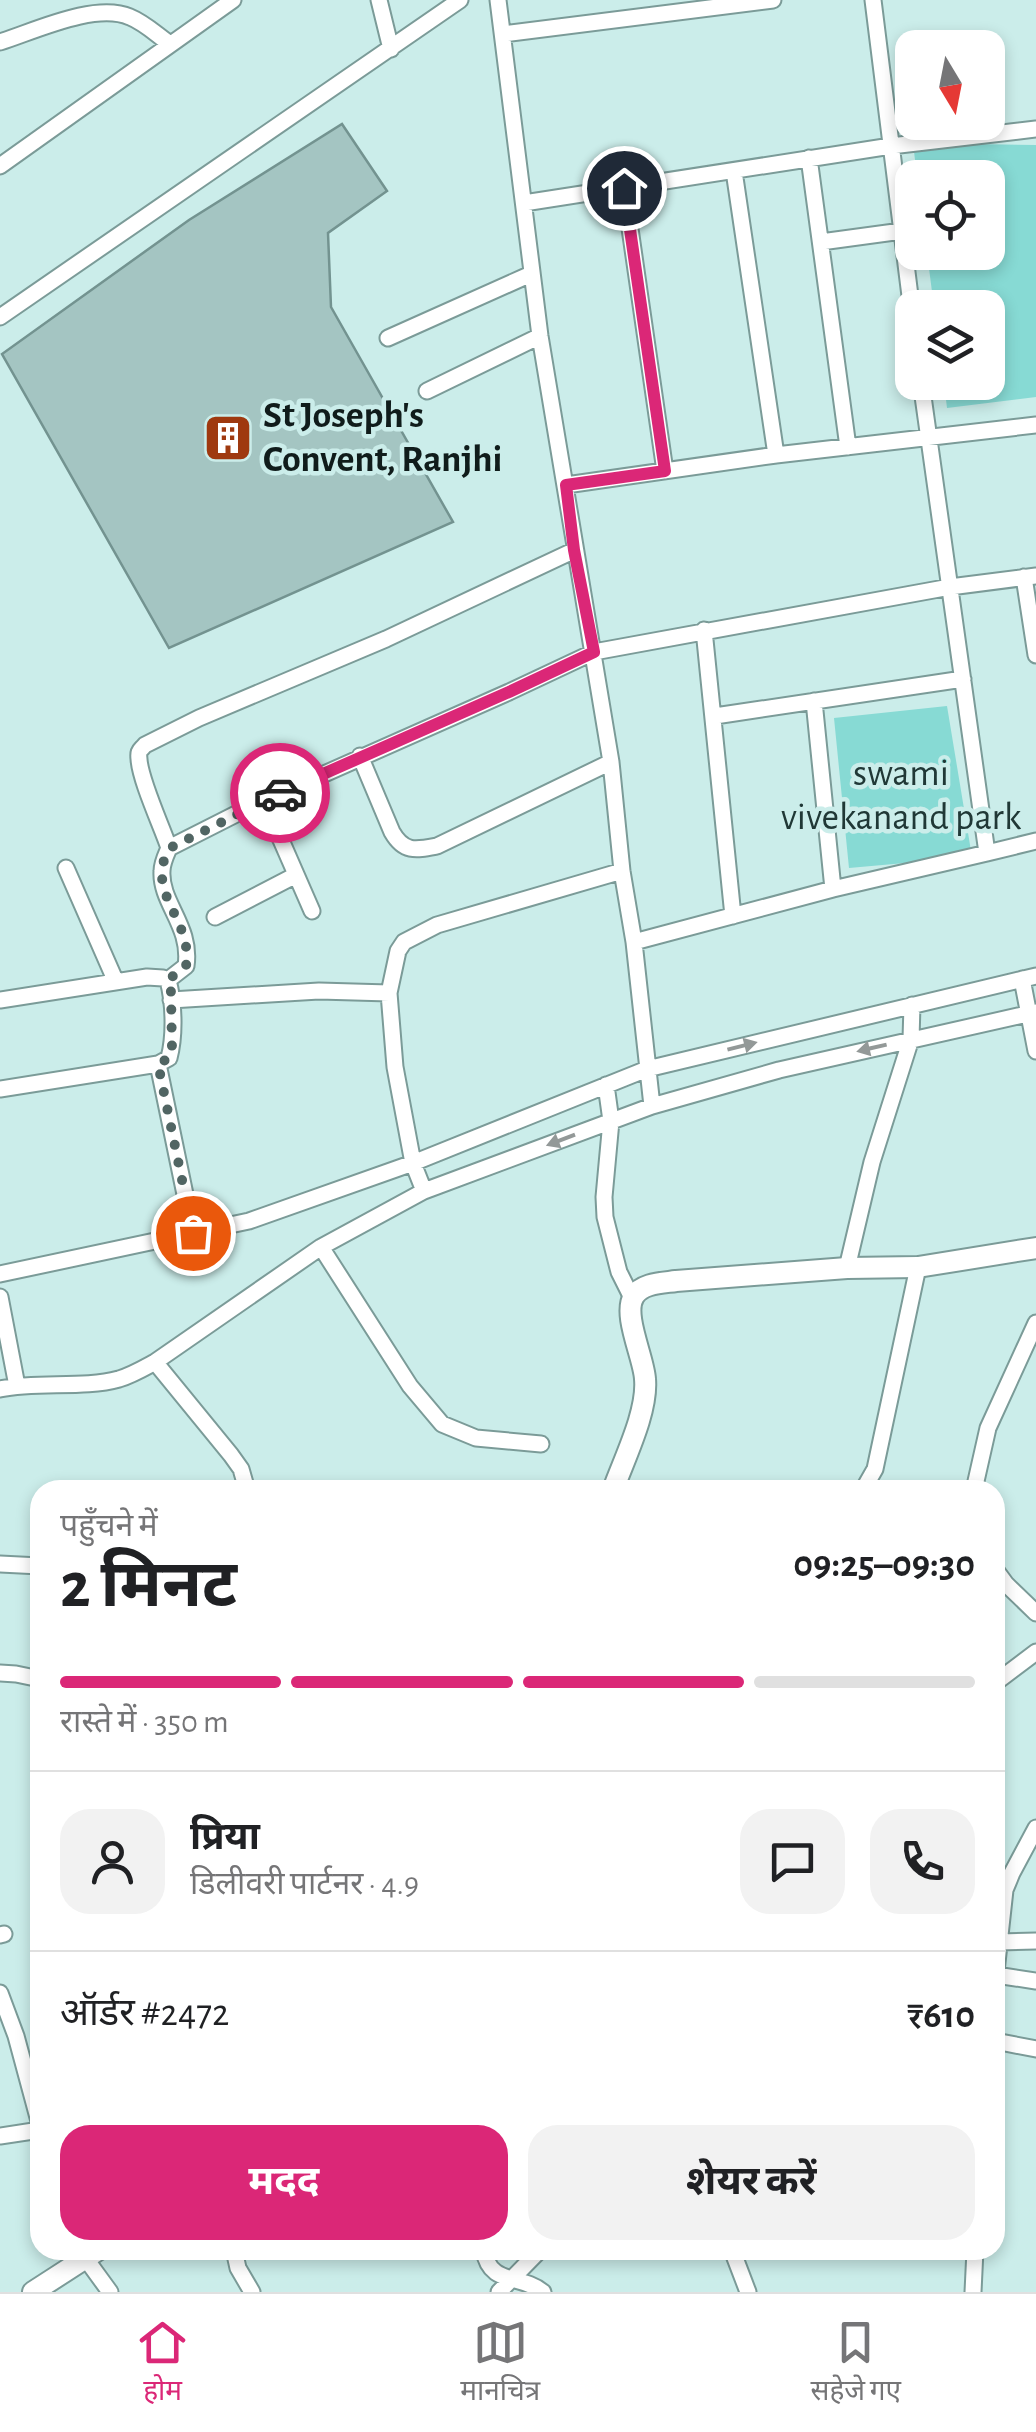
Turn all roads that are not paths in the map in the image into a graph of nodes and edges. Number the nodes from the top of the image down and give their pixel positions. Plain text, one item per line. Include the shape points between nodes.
1 (232, 0) edge
2 (379, 0) edge
3 (460, 0) edge
4 (498, 0) edge
5 (773, 0) edge
6 (873, 0) edge
7 (502, 34) junction
8 (0, 42) edge
9 (170, 44) junction
10 (390, 49) junction
11 (1036, 129) edge
12 (891, 146) junction
13 (808, 158) junction
14 (0, 166) edge
15 (734, 171) junction
16 (895, 177) edge
17 (624, 188) junction
18 (524, 203) junction
19 (895, 232) edge
20 (820, 242) junction
21 (531, 274) junction
22 (0, 317) edge
23 (540, 336) junction
24 (388, 338) dead end
25 (427, 391) dead end
26 (923, 400) edge
27 (1036, 425) edge
28 (928, 439) junction
29 (848, 447) junction
30 (776, 455) junction
31 (665, 471) junction
32 (566, 485) junction
33 (574, 550) junction
34 (1030, 576) edge
35 (950, 588) junction
36 (704, 630) junction
37 (594, 652) junction
38 (1036, 655) edge
39 (964, 679) junction
40 (814, 701) junction
41 (714, 716) junction
42 (360, 756) junction
43 (612, 762) junction
44 (264, 801) junction
45 (1036, 841) edge
46 (170, 848) junction
47 (986, 853) junction
48 (66, 868) dead end
49 (622, 871) junction
50 (296, 875) junction
51 (833, 889) junction
52 (312, 911) dead end
53 (734, 916) junction
54 (214, 917) dead end
55 (634, 942) junction
56 (1029, 977) edge
57 (168, 980) junction
58 (116, 982) junction
59 (389, 993) junction
60 (0, 1000) edge
61 (172, 1000) junction
62 (912, 1006) junction
63 (1032, 1013) edge
64 (912, 1039) junction
65 (1036, 1051) edge
66 (158, 1064) junction
67 (647, 1069) junction
68 (606, 1085) junction
69 (0, 1089) edge
70 (652, 1106) junction
71 (611, 1121) junction
72 (412, 1163) junction
73 (424, 1191) junction
74 (193, 1233) junction
75 (321, 1247) junction
76 (1036, 1248) edge
77 (918, 1267) junction
78 (847, 1268) junction
79 (0, 1274) edge
80 (0, 1296) edge
81 (632, 1298) junction
82 (1036, 1323) edge
83 (155, 1362) junction
84 (8, 1388) edge
85 (540, 1444) dead end
86 (244, 1480) edge
87 (617, 1480) edge
88 (869, 1480) edge
89 (976, 1480) edge
90 (0, 1564) edge
91 (30, 1566) edge
92 (1005, 1583) edge
93 (1036, 1613) edge
94 (1036, 1652) edge
95 (0, 1673) edge
96 (1005, 1675) edge
97 (30, 1677) edge
98 (1036, 1828) edge
99 (1005, 1890) edge
100 (1036, 1941) edge
101 (1005, 1942) edge
102 (1005, 1979) edge
103 (1036, 1981) edge
104 (0, 1993) edge
105 (1005, 2043) edge
106 (1036, 2048) edge
107 (30, 2090) edge
108 (30, 2130) edge
109 (0, 2136) edge
110 (84, 2260) edge
111 (94, 2260) edge
112 (236, 2260) edge
113 (486, 2260) edge
114 (530, 2260) edge
115 (736, 2260) edge
116 (975, 2260) edge
117 (505, 2286) edge
118 (33, 2292) edge
119 (110, 2292) edge
120 (252, 2292) edge
121 (544, 2292) edge
122 (748, 2292) edge
123 (973, 2292) edge

1 - 9 street
2 - 10 street
3 - 10 street
4 - 7 street
5 - 7 street
6 - 12 street
7 - 18 street
8 - 9 street via 102,12 128,16
9 - 14 street
10 - 22 street
11 - 12 street
12 - 13 street
12 - 16 street
13 - 15 street
13 - 20 street
15 - 17 street
15 - 30 street
17 - 18 street
17 - 31 street
18 - 21 street
19 - 20 street
20 - 29 street
21 - 23 street
21 - 24 street
23 - 25 street
23 - 32 street
26 - 28 street
27 - 28 street
28 - 29 street
28 - 35 street
29 - 30 street
30 - 31 street
31 - 32 street
32 - 33 street
33 - 37 street
33 - 46 street via 145,744 138,758
34 - 35 street
34 - 38 street
35 - 36 street
35 - 39 street
36 - 37 street
36 - 41 street
37 - 42 street
37 - 43 street
39 - 40 street
39 - 47 street
40 - 41 street
40 - 51 street
41 - 53 street
42 - 43 street via 392,832 410,849 437,846
42 - 44 street
43 - 49 street
44 - 46 street
44 - 50 street
45 - 47 street
46 - 57 street via 161,873 187,950 186,966
47 - 51 street
48 - 58 street
49 - 55 street
49 - 59 street via 414,935 398,951
50 - 52 street
50 - 54 street
51 - 53 street
53 - 55 street
55 - 67 street
56 - 62 street
56 - 63 street
57 - 58 street
57 - 61 street
58 - 60 street
59 - 61 street
59 - 72 street
61 - 66 street via 172,1049
62 - 64 street
67 -> 62 street
63 - 64 street
63 - 65 street
64 -> 70 street
64 - 78 street
66 - 69 street
66 - 74 street
67 - 68 street
67 - 70 street
68 - 71 street
68 - 72 street
70 - 71 street
71 -> 73 street
71 - 81 street via 604,1217
72 - 73 street
72 - 74 street via 249,1221
73 - 75 street
74 - 79 street
75 - 83 street
75 - 85 street via 442,1424 476,1438
76 - 77 street
77 - 78 street
77 - 88 street
78 - 81 street via 676,1281 648,1286
80 - 84 street
81 - 87 street via 646,1384
82 - 89 street via 988,1428
83 - 84 street via 118,1379
83 - 86 street
90 - 91 street
92 - 93 street
94 - 96 street
95 - 97 street
98 - 99 street
100 - 101 street
102 - 103 street
104 - 107 street
105 - 106 street
108 - 109 street
110 - 118 street
111 - 119 street
112 - 120 street
113 - 117 street
114 - 117 street
115 - 122 street
116 - 123 street
117 - 121 street via 523,2280

